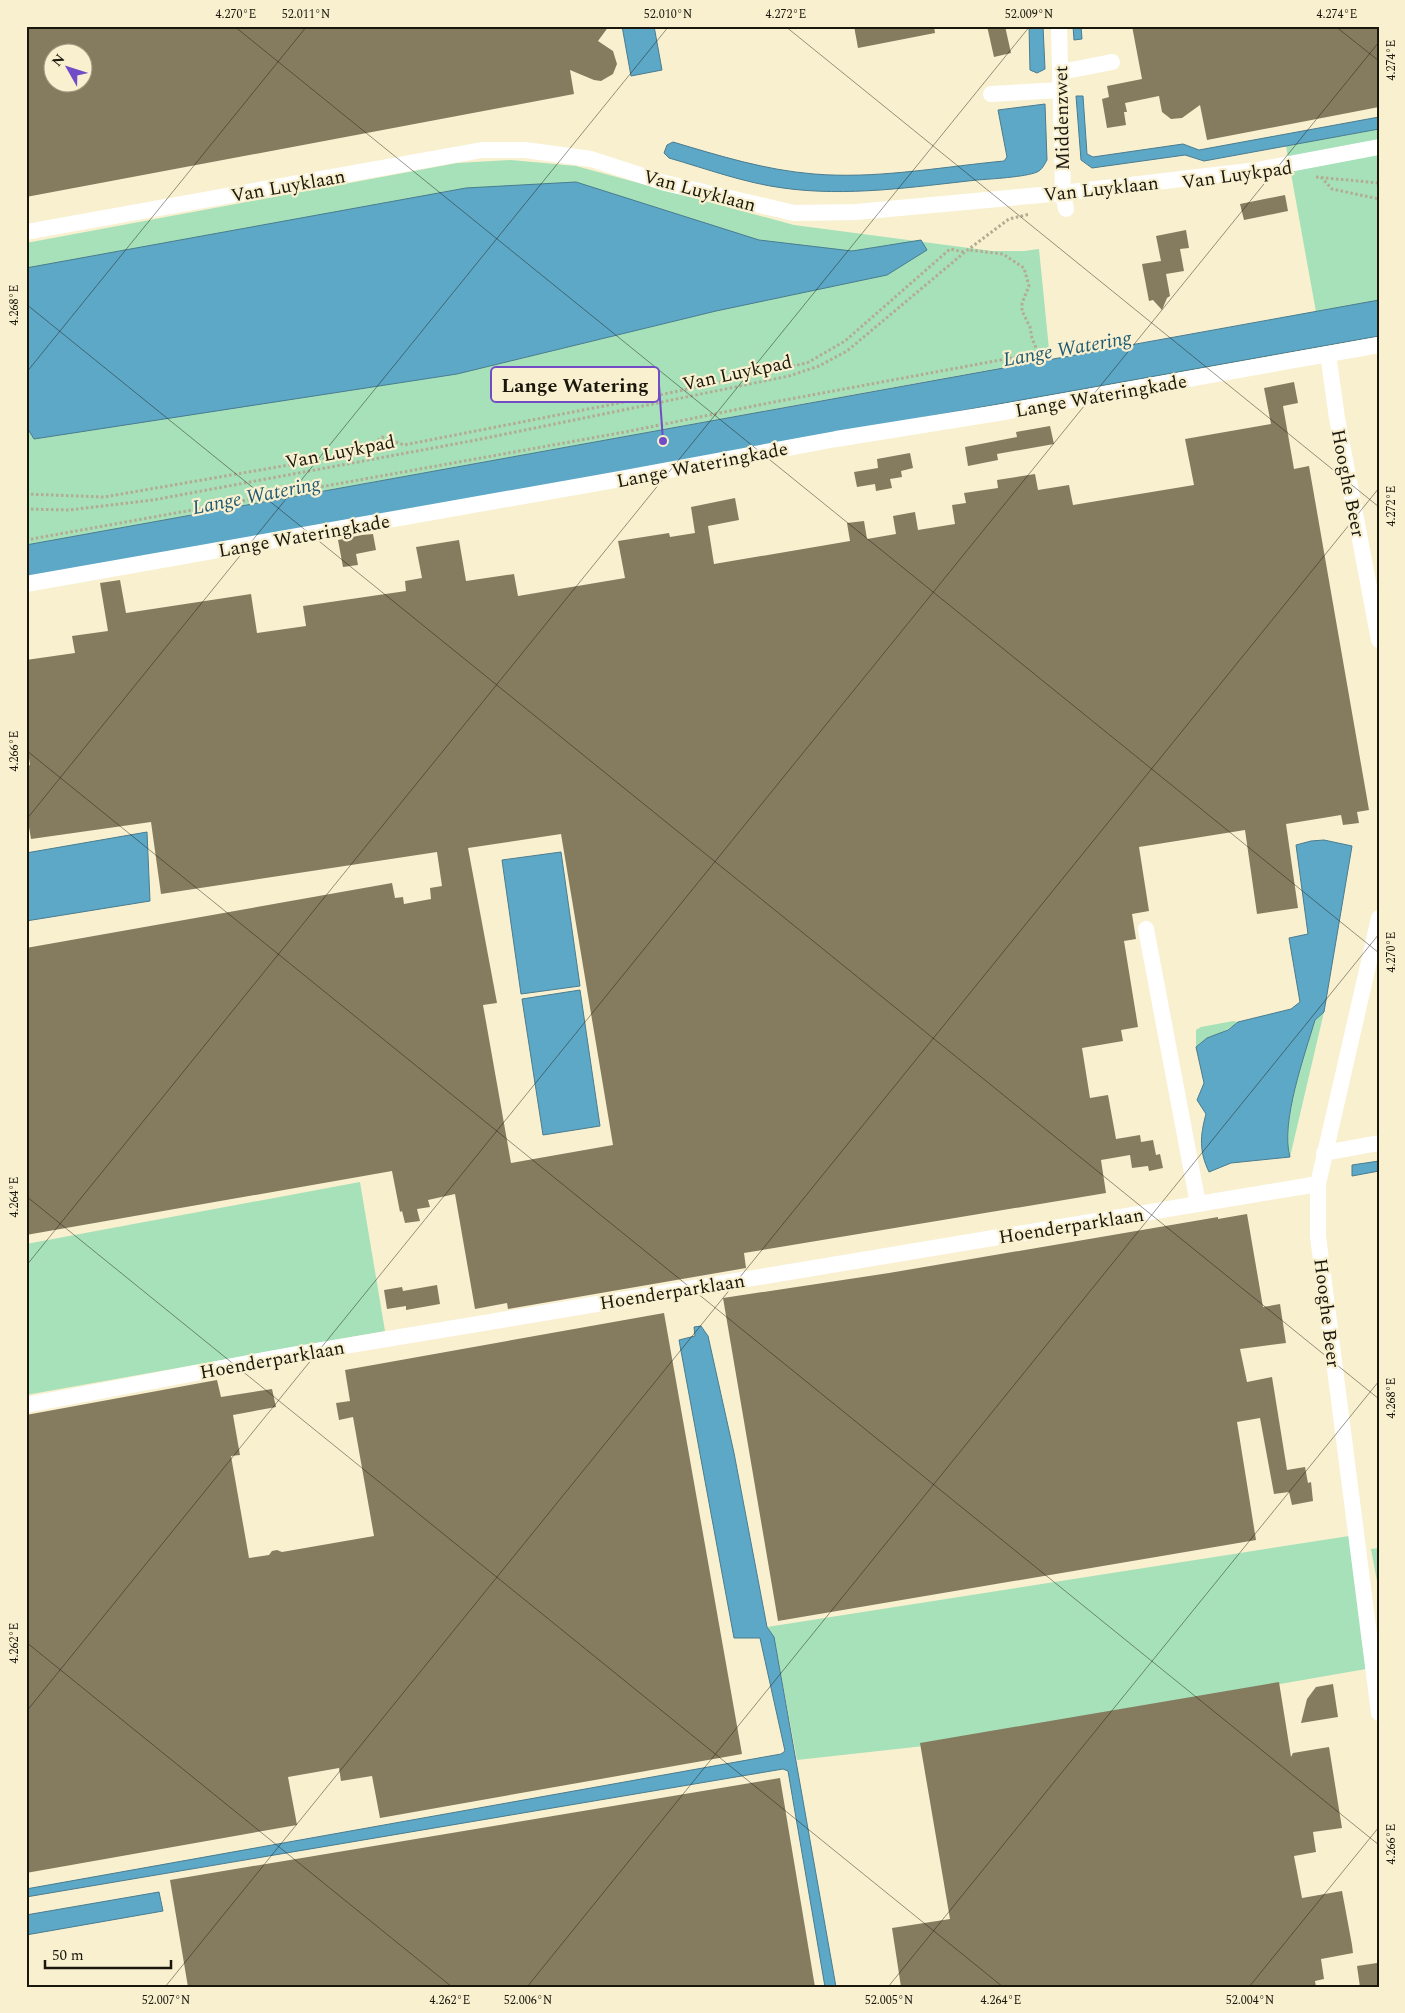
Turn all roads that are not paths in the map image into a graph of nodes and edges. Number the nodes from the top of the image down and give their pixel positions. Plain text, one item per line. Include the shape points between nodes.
1 (1059, 26) edge
2 (1112, 62) dead end
3 (1061, 72) junction
4 (1062, 90) junction
5 (991, 94) dead end
6 (1379, 148) edge
7 (1064, 201) junction
8 (26, 232) edge
9 (1379, 345) edge
10 (1328, 354) junction
11 (26, 584) edge
12 (1379, 640) edge
13 (1379, 918) edge
14 (1146, 929) dead end
15 (1379, 1143) edge
16 (1324, 1153) junction
17 (1318, 1184) junction
18 (1198, 1204) junction
19 (26, 1405) edge
20 (1379, 1713) edge

1 - 3 street, Middenzwet
2 - 3 street
3 - 4 street, Middenzwet
4 - 5 street
4 - 7 street, Middenzwet
6 - 7 street, Van Luyklaan
7 - 8 street, Van Luyklaan via 794,213 665,183 592,159 526,150 482,150
9 - 10 street, Lange Wateringkade
10 - 11 street, Lange Wateringkade
10 - 12 street, Hooghe Beer
13 - 16 street, Hooghe Beer
14 - 18 street
15 - 16 street
16 - 17 street, Hooghe Beer
17 - 18 street, Hoenderparklaan
17 - 20 street, Hooghe Beer via 1318,1236
18 - 19 street, Hoenderparklaan via 291,1355

